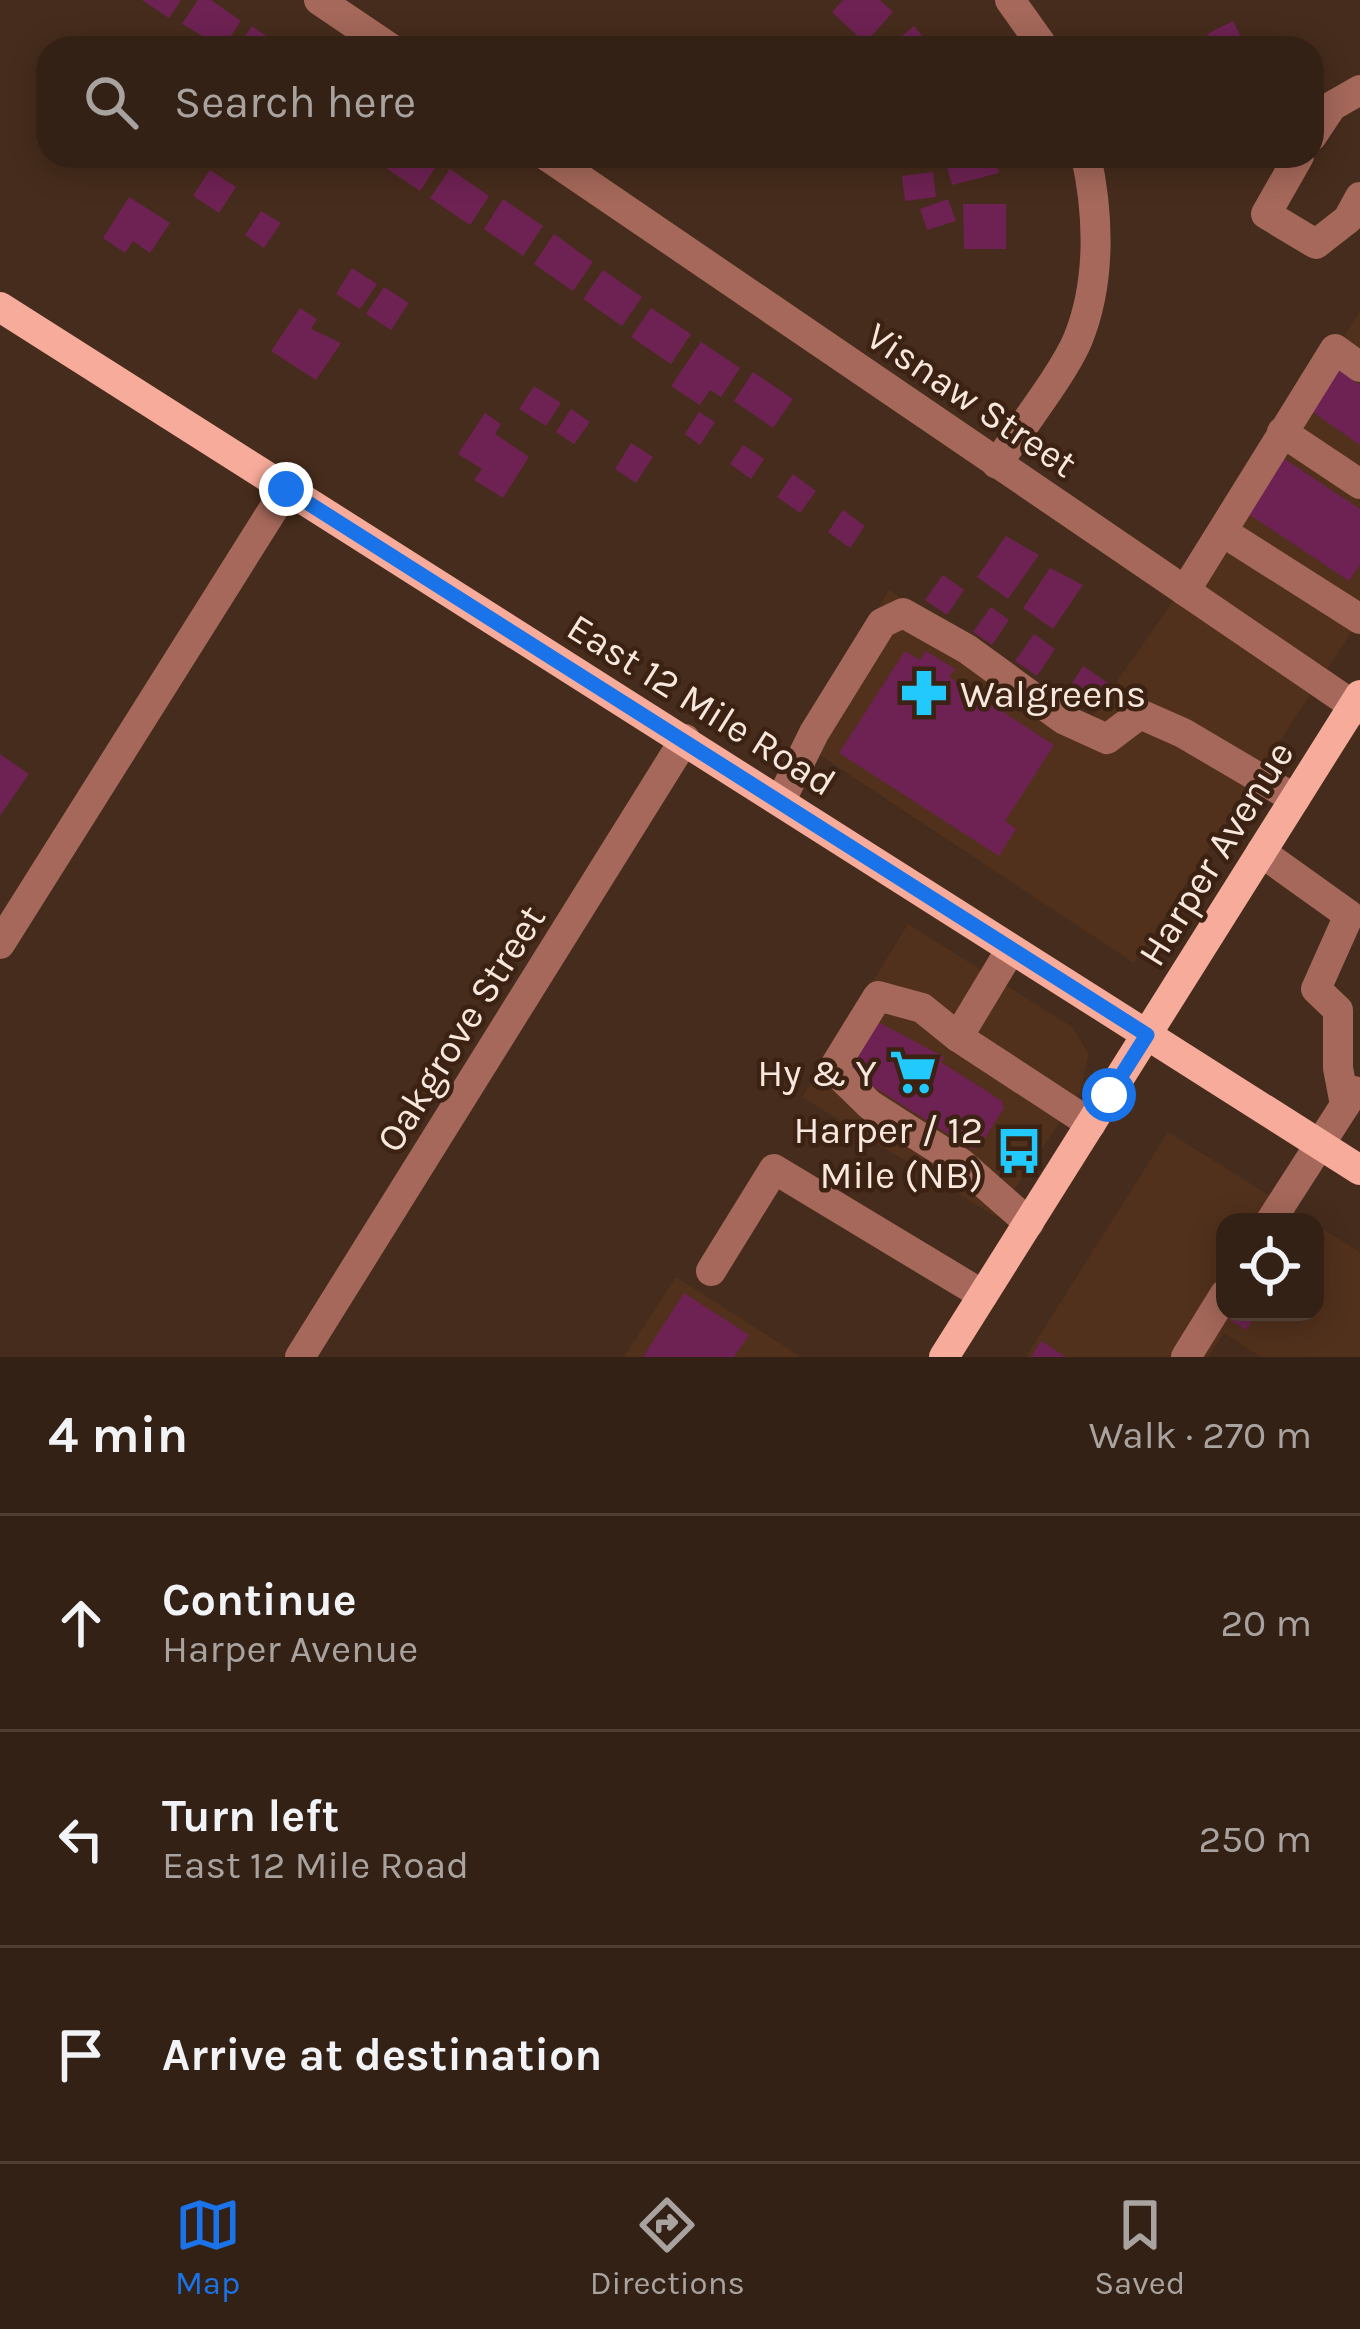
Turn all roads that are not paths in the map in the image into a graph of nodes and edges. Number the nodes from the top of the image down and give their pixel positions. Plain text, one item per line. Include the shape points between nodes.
1 (320, 0) edge
2 (1010, 0) edge
3 (372, 36) edge
4 (1036, 36) edge
5 (1360, 90) edge
6 (1324, 118) edge
7 (565, 168) edge
8 (1088, 168) edge
9 (1292, 168) edge
10 (1360, 196) edge
11 (0, 308) edge
12 (1360, 368) edge
13 (1282, 432) junction
14 (997, 464) junction
15 (1360, 484) edge
16 (286, 489) junction
17 (1223, 532) junction
18 (1185, 592) junction
19 (1360, 619) edge
20 (1358, 704) edge
21 (686, 740) junction
22 (1295, 799) junction
23 (781, 800) junction
24 (1262, 852) junction
25 (0, 944) edge
26 (1011, 949) junction
27 (1147, 1035) junction
28 (958, 1036) junction
29 (1352, 1093) edge
30 (1091, 1124) junction
31 (1319, 1144) junction
32 (1360, 1170) edge
33 (1276, 1213) edge
34 (1028, 1223) junction
35 (711, 1271) dead end
36 (983, 1295) junction
37 (1216, 1309) edge
38 (300, 1357) edge
39 (944, 1357) edge
40 (1186, 1357) edge

1 - 3 street
2 - 4 street
5 - 6 street
7 - 14 street, Visnaw Street
8 - 14 street via 1095,261 1077,342
9 - 10 street via 1266,214 1316,244 1348,219
11 - 16 main road, East 12 Mile Road
12 - 13 street via 1335,350
13 - 15 street
13 - 17 street
14 - 18 street, Visnaw Street
16 - 21 main road, East 12 Mile Road
16 - 25 street
17 - 18 street
17 - 19 street
18 - 20 street, Visnaw Street
20 - 22 main road, Harper Avenue
21 - 23 main road, East 12 Mile Road
21 - 38 street, Oakgrove Street
22 - 23 street via 1140,714 1107,740 903,613 882,623
22 - 24 main road, Harper Avenue
23 - 26 main road, East 12 Mile Road
24 - 27 main road, Harper Avenue
24 - 29 street via 1348,915 1316,989 1338,1010 1338,1068
26 - 27 main road, East 12 Mile Road
26 - 28 street
27 - 30 main road, Harper Avenue
27 - 31 main road, East 12 Mile Road
28 - 30 street
28 - 34 street via 922,1008 878,996 833,1070
29 - 31 street
30 - 34 main road, Harper Avenue
31 - 32 main road, East 12 Mile Road
31 - 33 street
34 - 36 main road, Harper Avenue
35 - 36 street via 774,1169
36 - 39 main road, Harper Avenue
37 - 40 street

